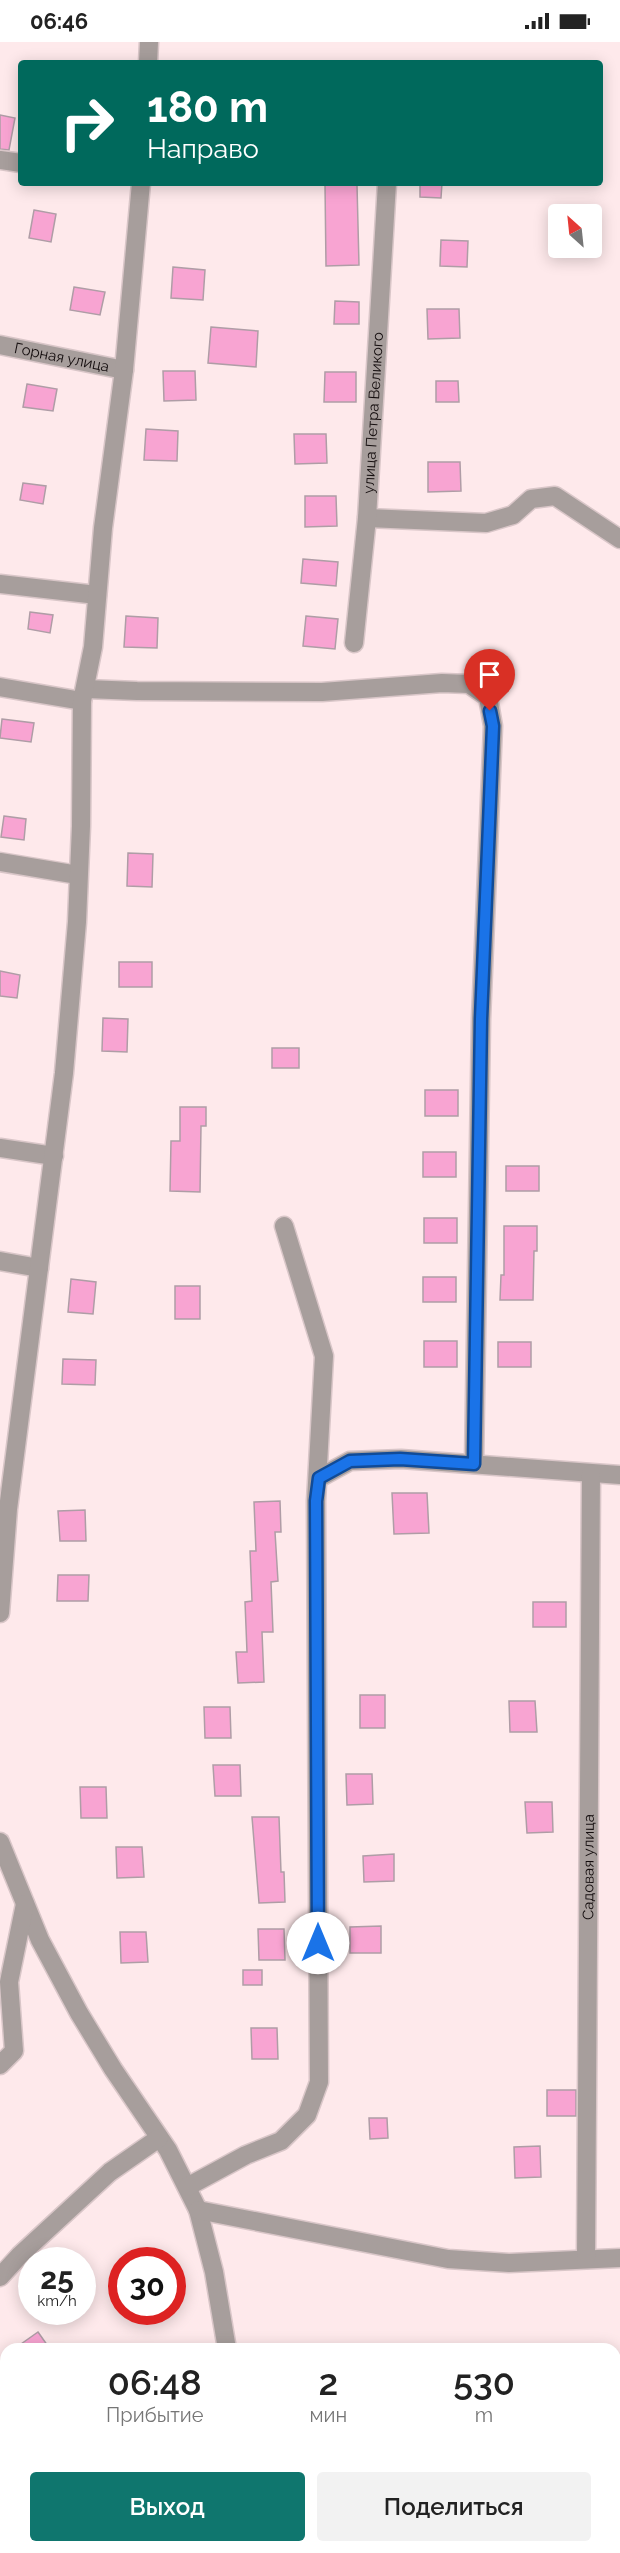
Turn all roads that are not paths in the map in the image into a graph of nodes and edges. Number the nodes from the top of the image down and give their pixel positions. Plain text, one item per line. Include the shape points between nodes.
1 (149, 42) edge
2 (148, 60) edge
3 (0, 160) edge
4 (18, 163) edge
5 (141, 186) edge
6 (387, 186) edge
7 (0, 345) edge
8 (124, 370) junction
9 (367, 518) junction
10 (620, 539) edge
11 (0, 584) edge
12 (97, 595) junction
13 (354, 643) dead end
14 (0, 687) edge
15 (84, 695) junction
16 (0, 862) edge
17 (78, 875) junction
18 (0, 1148) edge
19 (54, 1156) junction
20 (284, 1226) dead end
21 (0, 1261) edge
22 (39, 1268) junction
23 (474, 1464) junction
24 (7, 1466) edge
25 (591, 1474) junction
26 (620, 1475) edge
27 (319, 1478) junction
28 (0, 1613) edge
29 (0, 1842) edge
30 (25, 1904) junction
31 (0, 2065) edge
32 (159, 2138) junction
33 (187, 2187) junction
34 (198, 2210) junction
35 (620, 2258) edge
36 (586, 2259) junction
37 (0, 2277) edge
38 (226, 2343) edge

1 - 2 street
3 - 4 street
5 - 8 street
6 - 9 street, улица Петра Великого
7 - 8 street, Горная улица
8 - 12 street
9 - 10 street via 486,523 513,514 531,499 555,496
9 - 13 street, улица Петра Великого
11 - 12 street
12 - 15 street
14 - 15 street
15 - 17 street
15 - 23 street via 137,691 322,692 442,683 469,684 488,697 493,726 481,1019
16 - 17 street
17 - 19 street
18 - 19 street
19 - 22 street
20 - 27 street via 324,1356
21 - 22 street
22 - 24 street
23 - 25 street
23 - 27 street via 400,1459 350,1461
24 - 28 street
25 - 26 street
25 - 36 street, Садовая улица
27 - 33 street via 319,2082 307,2115 281,2141
29 - 30 street
30 - 31 street via 9,1982 14,2051
30 - 32 street via 79,2013
32 - 33 street
32 - 37 street via 110,2172
33 - 34 street
34 - 36 street via 448,2259 509,2263
34 - 38 street
35 - 36 street

